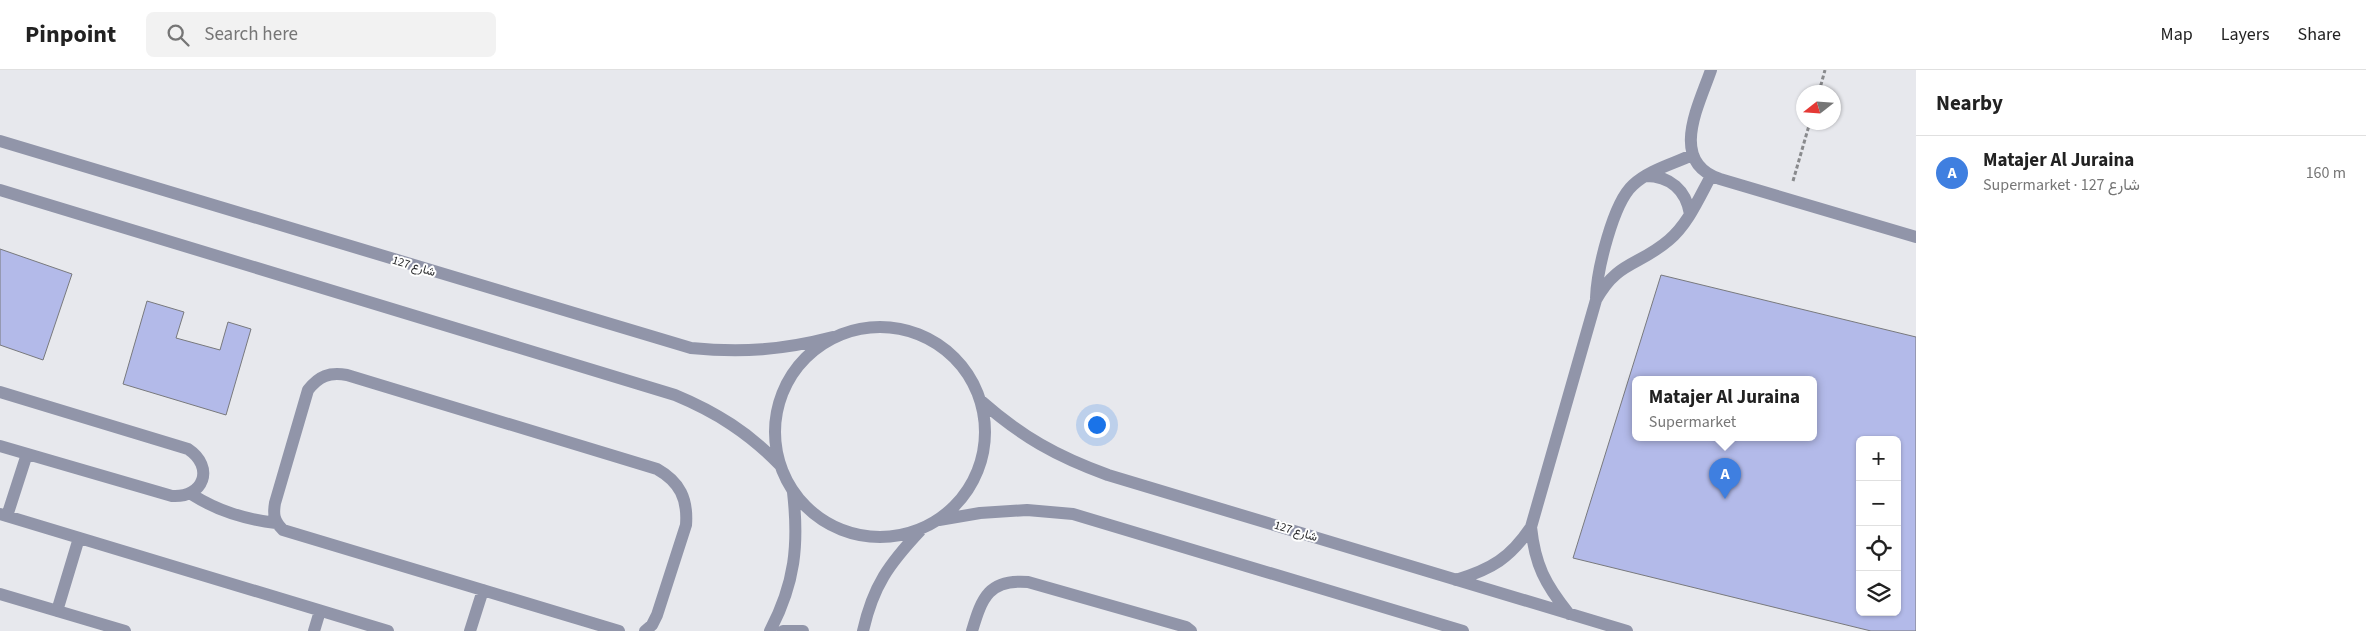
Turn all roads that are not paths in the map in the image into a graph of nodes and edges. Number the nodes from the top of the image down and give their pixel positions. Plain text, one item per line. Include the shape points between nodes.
1 (1711, 70) edge
2 (0, 141) edge
3 (1692, 155) junction
4 (1644, 176) junction
5 (1711, 176) junction
6 (0, 190) edge
7 (1690, 214) junction
8 (1916, 237) edge
9 (1596, 300) junction
10 (833, 337) junction
11 (0, 392) edge
12 (980, 400) junction
13 (0, 446) edge
14 (28, 454) junction
15 (780, 465) junction
16 (793, 492) junction
17 (191, 494) junction
18 (4, 515) edge
19 (939, 520) junction
20 (276, 523) junction
21 (1531, 527) junction
22 (921, 529) junction
23 (79, 538) junction
24 (1456, 580) junction
25 (483, 590) junction
26 (0, 594) edge
27 (57, 611) junction
28 (320, 611) junction
29 (1569, 614) junction
30 (124, 631) edge
31 (314, 631) edge
32 (388, 631) edge
33 (470, 631) edge
34 (619, 631) edge
35 (645, 631) edge
36 (770, 631) edge
37 (783, 631) edge
38 (803, 631) edge
39 (863, 631) edge
40 (972, 631) edge
41 (1192, 631) edge
42 (1463, 631) edge
43 (1627, 631) edge

1 - 3 street via 1692,128
2 - 10 street, شارع 127 via 691,348 762,351
3 - 4 street
3 - 5 street
4 - 7 street via 1656,176 1676,185
4 - 9 street via 1623,196 1616,209 1598,277
5 - 7 street
5 - 8 street
6 - 15 street via 675,395 732,423 758,442
7 - 9 street via 1660,248 1620,269 1610,278
9 - 21 street
10 - 12 street via 862,328 892,327 921,335 947,350 967,372
10 - 15 street via 808,354 790,378 778,405 775,436
11 - 17 street via 188,449 203,465 199,487
12 - 19 street via 985,433 980,466 964,496
12 - 24 street, شارع 127 via 1027,437 1079,464
13 - 14 street
14 - 17 street via 172,496
14 - 18 street
15 - 16 street
16 - 22 street via 828,524 850,533 874,537
16 - 36 street via 796,550 782,608
17 - 20 street via 232,514
18 - 23 street
19 - 22 street
19 - 42 street via 980,512 1027,510 1073,514
20 - 25 street via 292,533
20 - 35 street via 275,503 308,390 324,375 336,373 355,378 656,469 668,476 685,498 686,525 657,615
21 - 24 street via 1518,547 1500,562
21 - 29 street via 1541,573
22 - 39 street via 888,566 872,597
23 - 27 street
23 - 28 street
24 - 29 street, شارع 127
25 - 33 street
25 - 34 street
26 - 27 street
27 - 30 street
28 - 31 street
28 - 32 street
29 - 43 street, شارع 127
37 - 38 street
40 - 41 street via 984,597 1004,583 1016,581

